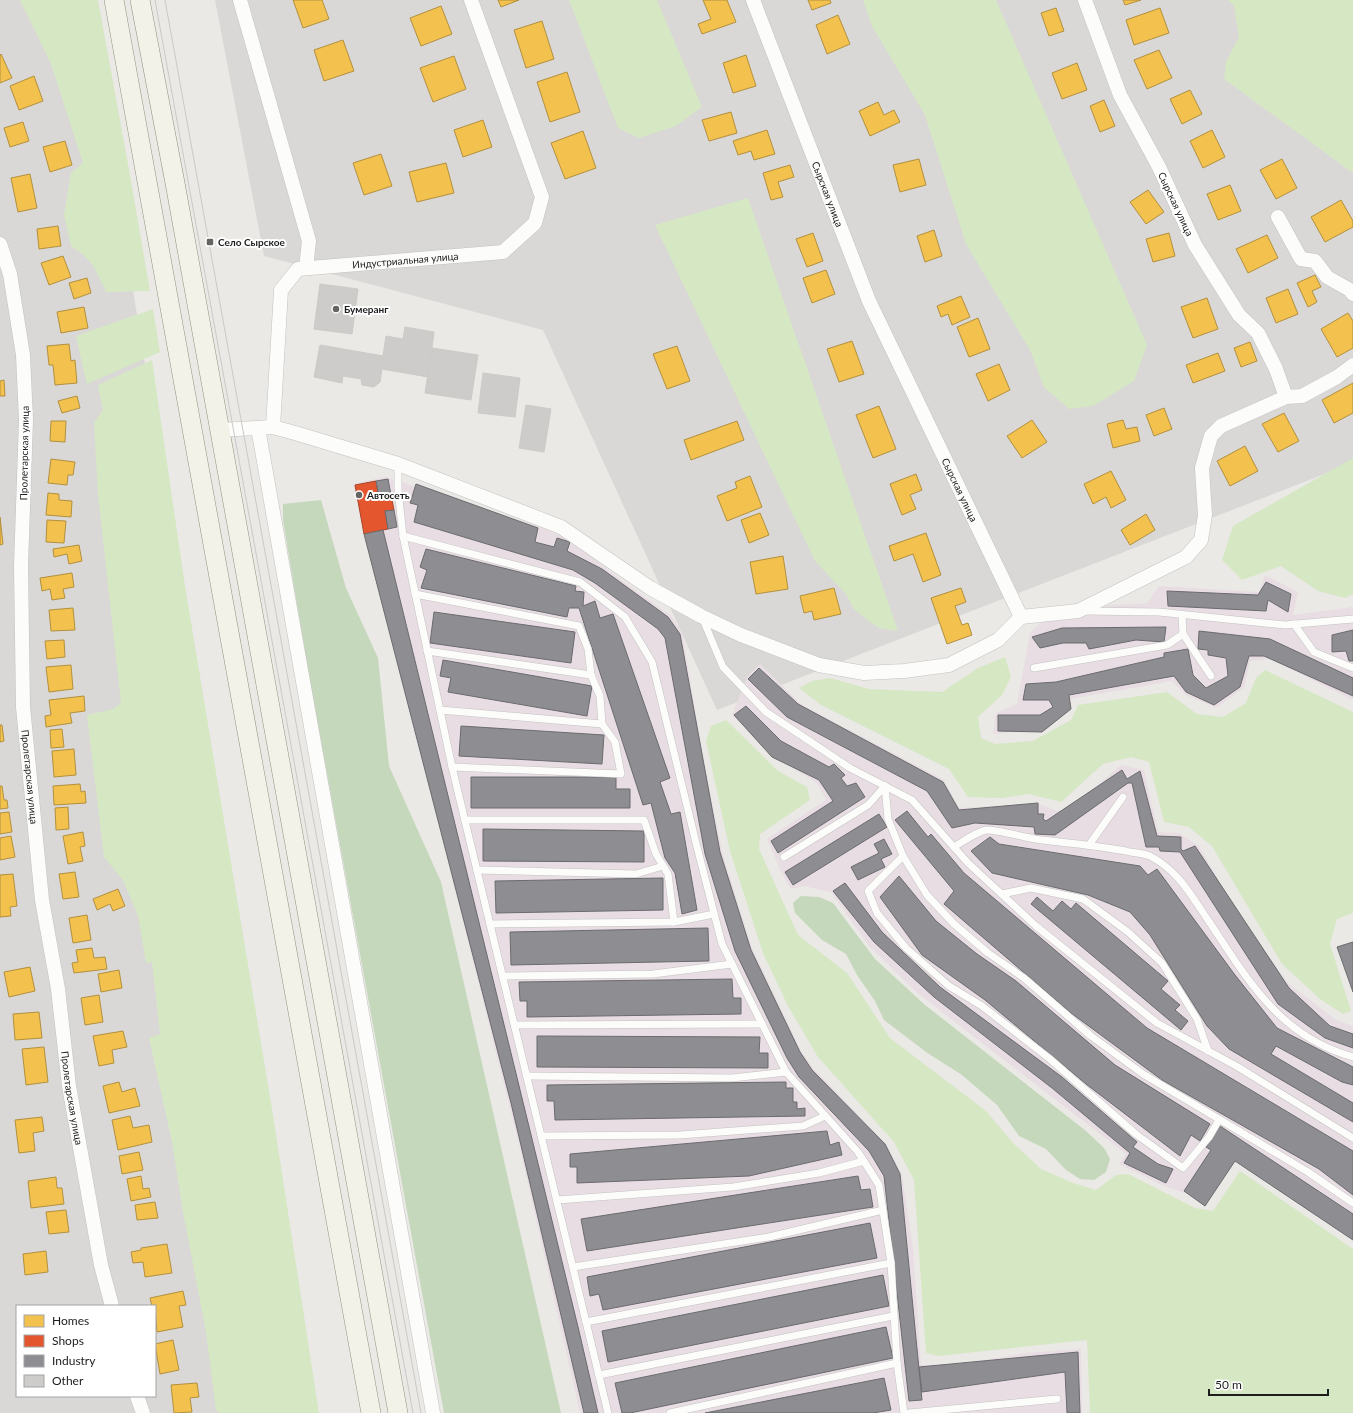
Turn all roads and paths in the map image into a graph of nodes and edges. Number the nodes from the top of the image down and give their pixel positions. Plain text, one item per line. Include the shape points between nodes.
1 (114, 0) edge
2 (140, 0) edge
3 (240, 0) edge
4 (471, 0) edge
5 (753, 0) edge
6 (1085, 0) edge
7 (1278, 217) dead end
8 (0, 244) edge
9 (306, 268) junction
10 (1353, 294) edge
11 (1353, 365) edge
12 (1286, 397) junction
13 (258, 428) junction
14 (273, 428) junction
15 (220, 430) junction
16 (398, 464) junction
17 (403, 536) junction
18 (415, 594) junction
19 (1078, 611) junction
20 (1182, 615) junction
21 (701, 616) junction
22 (1021, 617) junction
23 (1353, 619) edge
24 (1294, 624) junction
25 (1184, 634) junction
26 (427, 651) junction
27 (1034, 668) dead end
28 (1353, 668) edge
29 (591, 674) junction
30 (1211, 676) dead end
31 (440, 710) junction
32 (602, 724) junction
33 (452, 767) junction
34 (885, 786) junction
35 (1123, 796) dead end
36 (465, 820) junction
37 (1089, 845) junction
38 (954, 848) junction
39 (903, 856) junction
40 (784, 858) dead end
41 (663, 866) junction
42 (477, 870) junction
43 (1002, 894) junction
44 (714, 914) junction
45 (674, 922) junction
46 (490, 924) junction
47 (732, 964) junction
48 (503, 976) junction
49 (762, 1024) junction
50 (516, 1025) junction
51 (1208, 1051) junction
52 (1353, 1057) edge
53 (786, 1072) junction
54 (527, 1076) junction
55 (825, 1116) junction
56 (1219, 1120) junction
57 (542, 1136) junction
58 (1353, 1138) edge
59 (864, 1161) junction
60 (557, 1200) junction
61 (1353, 1203) edge
62 (883, 1210) junction
63 (890, 1263) junction
64 (573, 1267) junction
65 (112, 1305) edge
66 (893, 1316) junction
67 (586, 1322) junction
68 (897, 1363) junction
69 (599, 1375) junction
70 (137, 1397) edge
71 (1057, 1399) dead end
72 (142, 1413) edge
73 (371, 1413) edge
74 (398, 1413) edge
75 (434, 1413) edge
76 (608, 1413) edge
77 (670, 1413) edge
78 (904, 1413) edge
79 (909, 1413) edge

1 - 73 main road
2 - 15 main road
3 - 9 street via 309,241
4 - 9 street, Индустриальная улица via 542,197 535,224 503,252
5 - 22 street, Сырская улица via 869,301
6 - 12 street, Сырская улица via 1120,95 1159,167 1196,245 1239,315 1258,333 1276,369
7 - 10 street via 1301,259 1315,261 1327,277
8 - 65 street, Пролетарская улица via 10,274 23,355 26,420 21,566 23,707 42,900 58,989 69,1086 101,1265
9 - 14 street via 298,269 281,290
11 - 12 street via 1302,396
12 - 19 street via 1220,426 1211,436 1202,468 1205,516 1201,540 1186,557
13 - 14 street
13 - 15 street
13 - 75 street
14 - 16 street
15 - 74 main road
16 - 17 lane
16 - 21 street via 561,527 650,588
17 - 18 lane
17 - 44 lane via 580,582 625,617 652,662
18 - 26 lane
18 - 29 lane via 579,626 588,649
19 - 20 lane via 1159,612
19 - 22 street
20 - 24 lane
20 - 25 lane
21 - 22 street via 741,635 819,665 864,673 949,665 998,640
21 - 34 lane via 723,667 766,712 850,768
23 - 24 lane
24 - 28 lane via 1314,652
25 - 27 lane via 1167,645
25 - 30 lane
26 - 29 lane
26 - 31 lane
29 - 32 lane via 600,696
31 - 32 lane
31 - 33 lane
32 - 33 lane via 615,742 622,774
33 - 36 lane
34 - 38 lane via 912,800
34 - 39 lane via 888,819
34 - 40 lane via 868,806
35 - 37 lane
36 - 41 lane via 644,820
36 - 42 lane
37 - 38 lane via 1037,840 987,830 969,837
37 - 52 lane via 1148,855 1169,868 1186,887 1246,978 1270,1008 1296,1031 1335,1052
38 - 43 lane
39 - 56 lane via 927,895 954,924 988,953 1024,978 1096,1041 1143,1074
39 - 56 lane via 868,891 877,913 906,948 949,986 982,1006 1050,1059 1137,1135 1183,1168 1209,1137
41 - 42 lane via 636,874
41 - 45 lane via 668,874
42 - 46 lane
43 - 51 lane via 1036,926 1157,1023
43 - 51 lane via 1031,888 1083,899 1128,932 1162,963 1197,1019
44 - 45 lane
44 - 47 lane via 722,944
45 - 46 lane
46 - 48 lane
47 - 48 lane via 653,974
47 - 49 lane
48 - 50 lane
49 - 50 lane
49 - 53 lane
50 - 54 lane
51 - 58 lane
53 - 54 lane via 732,1078
53 - 55 lane
54 - 57 lane
55 - 57 lane via 803,1126 680,1135
55 - 59 lane
56 - 61 lane via 1308,1172
57 - 60 lane
59 - 60 lane via 819,1173 733,1187
59 - 62 lane via 879,1184
60 - 64 lane
62 - 63 lane
62 - 64 lane via 769,1237
63 - 66 lane
63 - 67 lane
64 - 67 lane
66 - 68 lane
66 - 69 lane
67 - 69 lane
68 - 77 lane
68 - 78 lane
69 - 76 lane
70 - 72 street
71 - 79 lane

